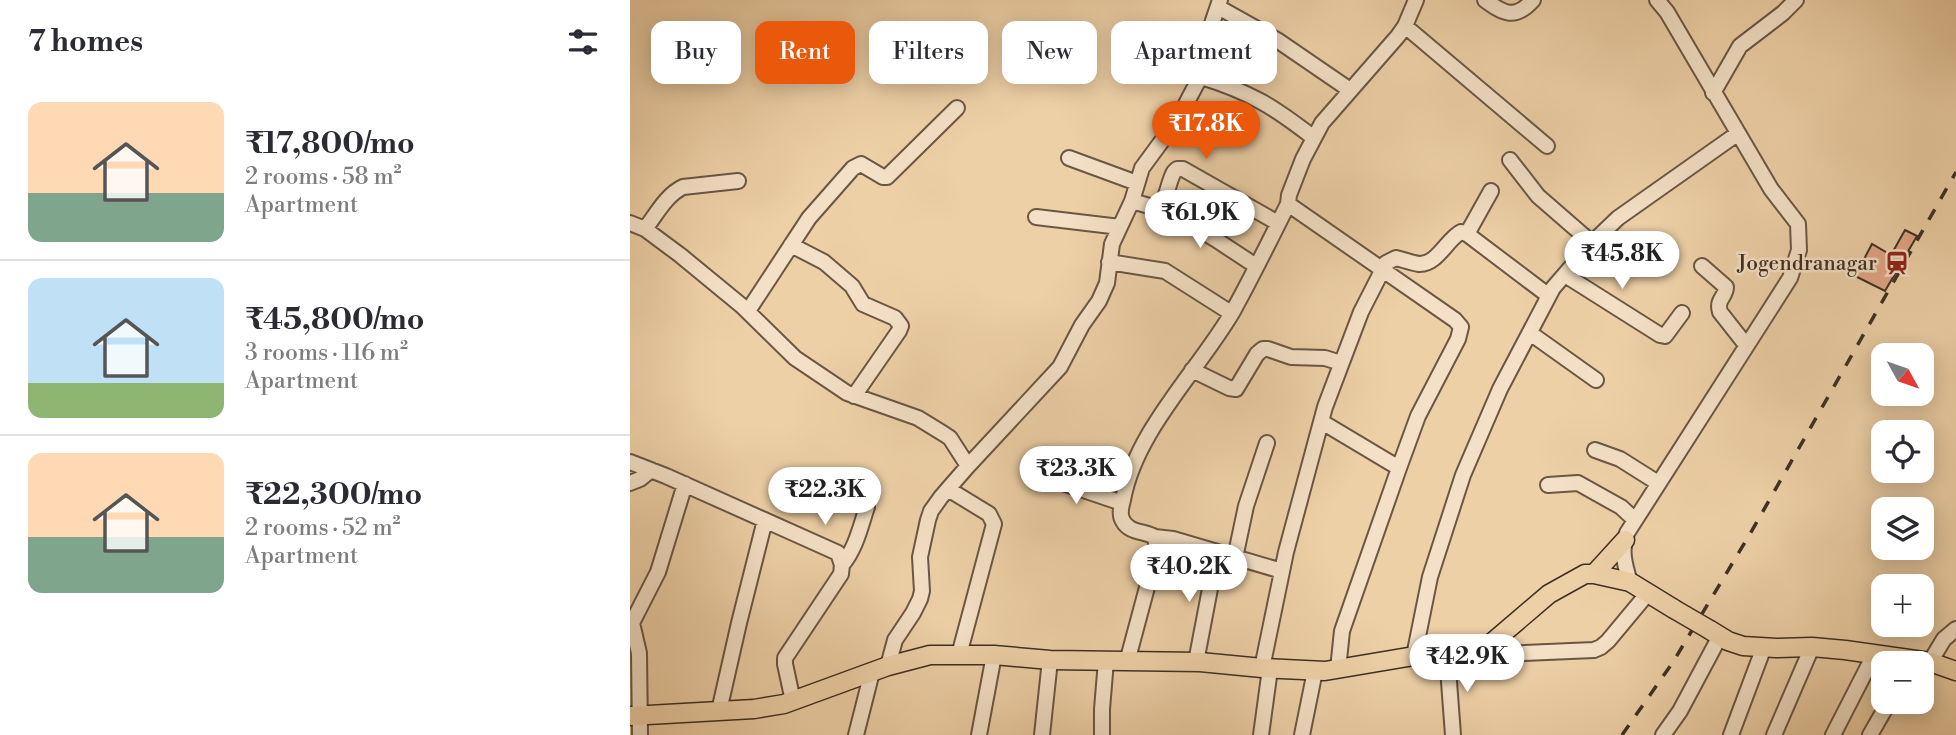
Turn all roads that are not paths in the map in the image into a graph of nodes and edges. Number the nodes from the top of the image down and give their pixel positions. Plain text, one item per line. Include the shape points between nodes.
1 (1416, 0) edge
2 (1485, 0) edge
3 (1533, 0) edge
4 (1657, 0) edge
5 (1796, 0) edge
6 (1219, 4) edge
7 (1213, 21) edge
8 (1405, 26) junction
9 (1195, 84) edge
10 (1221, 84) edge
11 (1350, 90) junction
12 (1713, 93) junction
13 (957, 108) dead end
14 (1737, 134) junction
15 (1314, 138) junction
16 (1547, 146) dead end
17 (1069, 158) dead end
18 (1510, 160) dead end
19 (738, 181) dead end
20 (1137, 183) junction
21 (1491, 191) dead end
22 (1132, 201) junction
23 (1288, 204) junction
24 (1161, 206) junction
25 (1036, 217) dead end
26 (630, 223) edge
27 (1279, 223) junction
28 (1120, 227) junction
29 (645, 229) junction
30 (1467, 234) junction
31 (1591, 243) junction
32 (791, 245) junction
33 (1109, 262) junction
34 (1256, 266) junction
35 (1702, 266) dead end
36 (1382, 269) junction
37 (1565, 275) junction
38 (1549, 296) junction
39 (748, 311) junction
40 (1231, 313) junction
41 (1682, 313) dead end
42 (1530, 333) junction
43 (1746, 345) junction
44 (1341, 363) junction
45 (1192, 370) junction
46 (1596, 380) dead end
47 (854, 396) junction
48 (1322, 422) junction
49 (1266, 443) dead end
50 (1595, 450) dead end
51 (630, 462) edge
52 (968, 466) junction
53 (1399, 468) junction
54 (651, 470) junction
55 (1042, 476) dead end
56 (630, 483) edge
57 (1658, 483) junction
58 (685, 484) junction
59 (1548, 485) dead end
60 (947, 489) junction
61 (1122, 503) junction
62 (867, 507) dead end
63 (765, 520) junction
64 (1635, 520) junction
65 (1155, 537) junction
66 (1625, 540) junction
67 (1217, 552) junction
68 (1235, 558) junction
69 (842, 565) junction
70 (1282, 571) junction
71 (1594, 574) junction
72 (1630, 582) junction
73 (1648, 593) junction
74 (1956, 629) edge
75 (1715, 633) junction
76 (1488, 646) junction
77 (1764, 647) junction
78 (1812, 647) junction
79 (1930, 651) edge
80 (958, 655) junction
81 (994, 655) junction
82 (1447, 655) junction
83 (1414, 656) junction
84 (1871, 656) edge
85 (1050, 660) junction
86 (1106, 661) junction
87 (1127, 662) junction
88 (1196, 662) junction
89 (1871, 662) edge
90 (1934, 666) edge
91 (1266, 668) junction
92 (880, 669) junction
93 (1338, 669) junction
94 (1315, 670) junction
95 (1956, 671) edge
96 (793, 701) junction
97 (719, 711) junction
98 (1882, 714) edge
99 (634, 716) edge
100 (640, 735) edge
101 (856, 735) edge
102 (979, 735) edge
103 (1042, 735) edge
104 (1102, 735) edge
105 (1261, 735) edge
106 (1302, 735) edge
107 (1453, 735) edge
108 (1663, 735) edge
109 (1731, 735) edge
110 (1774, 735) edge
111 (1833, 735) edge
112 (1870, 735) edge

1 - 8 street
2 - 3 street via 1514,14
4 - 12 street
5 - 12 street via 1740,46
6 - 7 street
6 - 11 street
8 - 11 street
8 - 16 street
9 - 20 street via 1178,118 1146,160
10 - 15 street via 1262,102
11 - 15 street
12 - 14 street
13 - 32 street via 887,177 856,165 808,218
14 - 31 street via 1618,218
14 - 43 street via 1770,189 1795,219 1800,242 1790,278
15 - 23 street
17 - 20 street
18 - 31 street via 1538,196
19 - 29 street via 682,187 670,195
20 - 22 street
21 - 30 street
22 - 24 street
22 - 28 street
23 - 27 street
23 - 36 street
24 - 27 street via 1174,172 1182,169
24 - 34 street
25 - 28 street
26 - 29 street
27 - 34 street
28 - 33 street
29 - 39 street
30 - 36 street via 1457,234 1426,263 1396,258
30 - 38 street
31 - 37 street
32 - 39 street
32 - 47 street via 824,262 852,286 863,304 895,318 901,326
33 - 40 street via 1165,271
33 - 52 street via 1103,294 1060,367
34 - 40 street
35 - 43 street via 1726,287 1720,312
36 - 44 street
36 - 53 street via 1461,327 1418,416
37 - 38 street
37 - 41 street via 1660,335 1668,333
38 - 42 street
39 - 47 street via 788,352
40 - 45 street
42 - 46 street
42 - 83 street via 1500,389 1464,475 1430,577
43 - 57 street
44 - 45 street via 1263,349 1236,388
44 - 48 street
45 - 61 street via 1139,450
47 - 52 street via 918,418 950,438
48 - 53 street
48 - 70 street
49 - 68 street
50 - 57 street via 1620,459
51 - 54 street
52 - 60 street
53 - 93 street via 1342,631
54 - 56 street
54 - 58 street
55 - 61 street
57 - 64 street
58 - 63 street
58 - 99 street via 658,572 632,622 639,653
59 - 64 street via 1578,483
60 - 80 street via 989,514 994,524
60 - 92 street via 928,520 920,556 920,599
61 - 65 street via 1122,521
62 - 69 street via 852,554
63 - 69 street via 833,549
63 - 97 street
64 - 66 street
65 - 67 street
65 - 87 street via 1157,550
66 - 71 main road
66 - 72 street via 1624,563
67 - 68 street
67 - 88 street
68 - 70 street
69 - 96 street via 837,582 785,657
70 - 91 street
71 - 72 main road
71 - 76 main road via 1549,594
72 - 73 main road
73 - 75 main road, bridge
73 - 76 street via 1608,641 1594,650 1503,654
74 - 79 street
75 - 77 main road via 1742,646
75 - 108 street via 1680,711
76 - 82 main road
77 - 78 main road
77 - 109 street
78 - 84 main road
78 - 110 street
80 - 81 main road
80 - 92 main road via 930,655
81 - 85 main road
81 - 102 street
82 - 83 main road
82 - 107 street
83 - 93 main road
85 - 86 main road
85 - 103 street
86 - 87 main road
86 - 104 street
87 - 88 main road
88 - 91 main road
89 - 111 street
90 - 95 main road
91 - 94 main road
91 - 105 street
92 - 96 main road
92 - 101 street
93 - 94 main road
94 - 106 street
96 - 97 main road
97 - 99 main road
98 - 112 street
99 - 100 street

